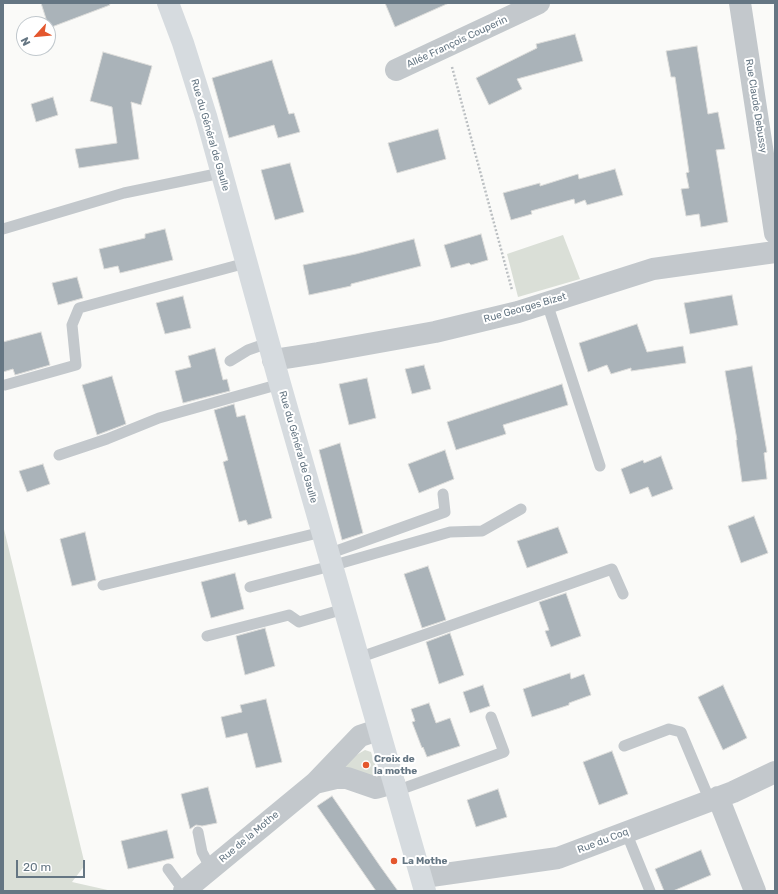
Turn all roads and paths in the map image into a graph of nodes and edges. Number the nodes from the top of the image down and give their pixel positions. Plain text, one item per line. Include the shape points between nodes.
1 (168, 3) edge
2 (539, 3) edge
3 (740, 3) edge
4 (446, 48) junction
5 (396, 70) dead end
6 (770, 162) edge
7 (221, 173) junction
8 (3, 229) edge
9 (775, 233) edge
10 (775, 252) edge
11 (246, 263) junction
12 (547, 303) junction
13 (518, 312) junction
14 (271, 352) junction
15 (230, 361) dead end
16 (280, 384) junction
17 (5, 385) dead end
18 (59, 455) dead end
19 (600, 466) dead end
20 (443, 494) dead end
21 (521, 509) dead end
22 (322, 532) junction
23 (330, 560) junction
24 (103, 585) dead end
25 (250, 587) dead end
26 (623, 594) dead end
27 (344, 609) junction
28 (206, 636) dead end
29 (358, 658) junction
30 (491, 717) dead end
31 (378, 730) junction
32 (624, 746) dead end
33 (775, 772) edge
34 (315, 783) junction
35 (395, 787) junction
36 (714, 799) junction
37 (198, 832) dead end
38 (626, 832) junction
39 (168, 869) dead end
40 (211, 869) junction
41 (424, 885) edge
42 (184, 891) edge
43 (650, 891) edge
44 (755, 891) edge

1 - 7 main road, Rue du Général de Gaulle via 197,87
2 - 4 street, Allée François Couperin
3 - 6 street, Rue Claude Debussy
4 - 5 street, Allée François Couperin
4 - 13 path
6 - 9 street, Rue Claude Debussy
7 - 8 lane via 124,193
7 - 11 main road, Rue du Général de Gaulle
10 - 12 street, Rue Georges Bizet via 652,270
11 - 14 main road, Rue du Général de Gaulle
11 - 17 lane via 79,308 72,325 76,365
12 - 13 street, Rue Georges Bizet
12 - 19 lane
13 - 14 street, Rue Georges Bizet via 435,332 318,353
14 - 15 lane via 248,350
14 - 16 main road, Rue du Général de Gaulle
16 - 18 lane via 159,418
16 - 22 main road, Rue du Général de Gaulle
20 - 23 lane via 445,512
21 - 23 lane via 482,531 450,532
22 - 23 main road, Rue du Général de Gaulle
22 - 24 lane
23 - 25 lane
23 - 27 main road, Rue du Général de Gaulle
26 - 29 lane via 612,568
27 - 28 lane via 299,622 289,615
27 - 29 main road, Rue du Général de Gaulle
29 - 31 main road, Rue du Général de Gaulle
30 - 35 lane via 504,752
31 - 34 street, Rue de la Mothe via 360,736
31 - 35 main road, Rue du Général de Gaulle
32 - 36 lane via 669,729 681,732
33 - 36 street, Rue du Coq
34 - 35 street, Rue de la Mothe via 347,778 376,788
34 - 40 street, Rue de la Mothe
35 - 41 main road, Rue du Général de Gaulle
36 - 38 street, Rue du Coq
36 - 44 street
37 - 40 lane via 202,852
38 - 41 street, Rue du Coq via 558,858 438,875
38 - 43 lane
39 - 42 lane
40 - 42 street, Rue de la Mothe

